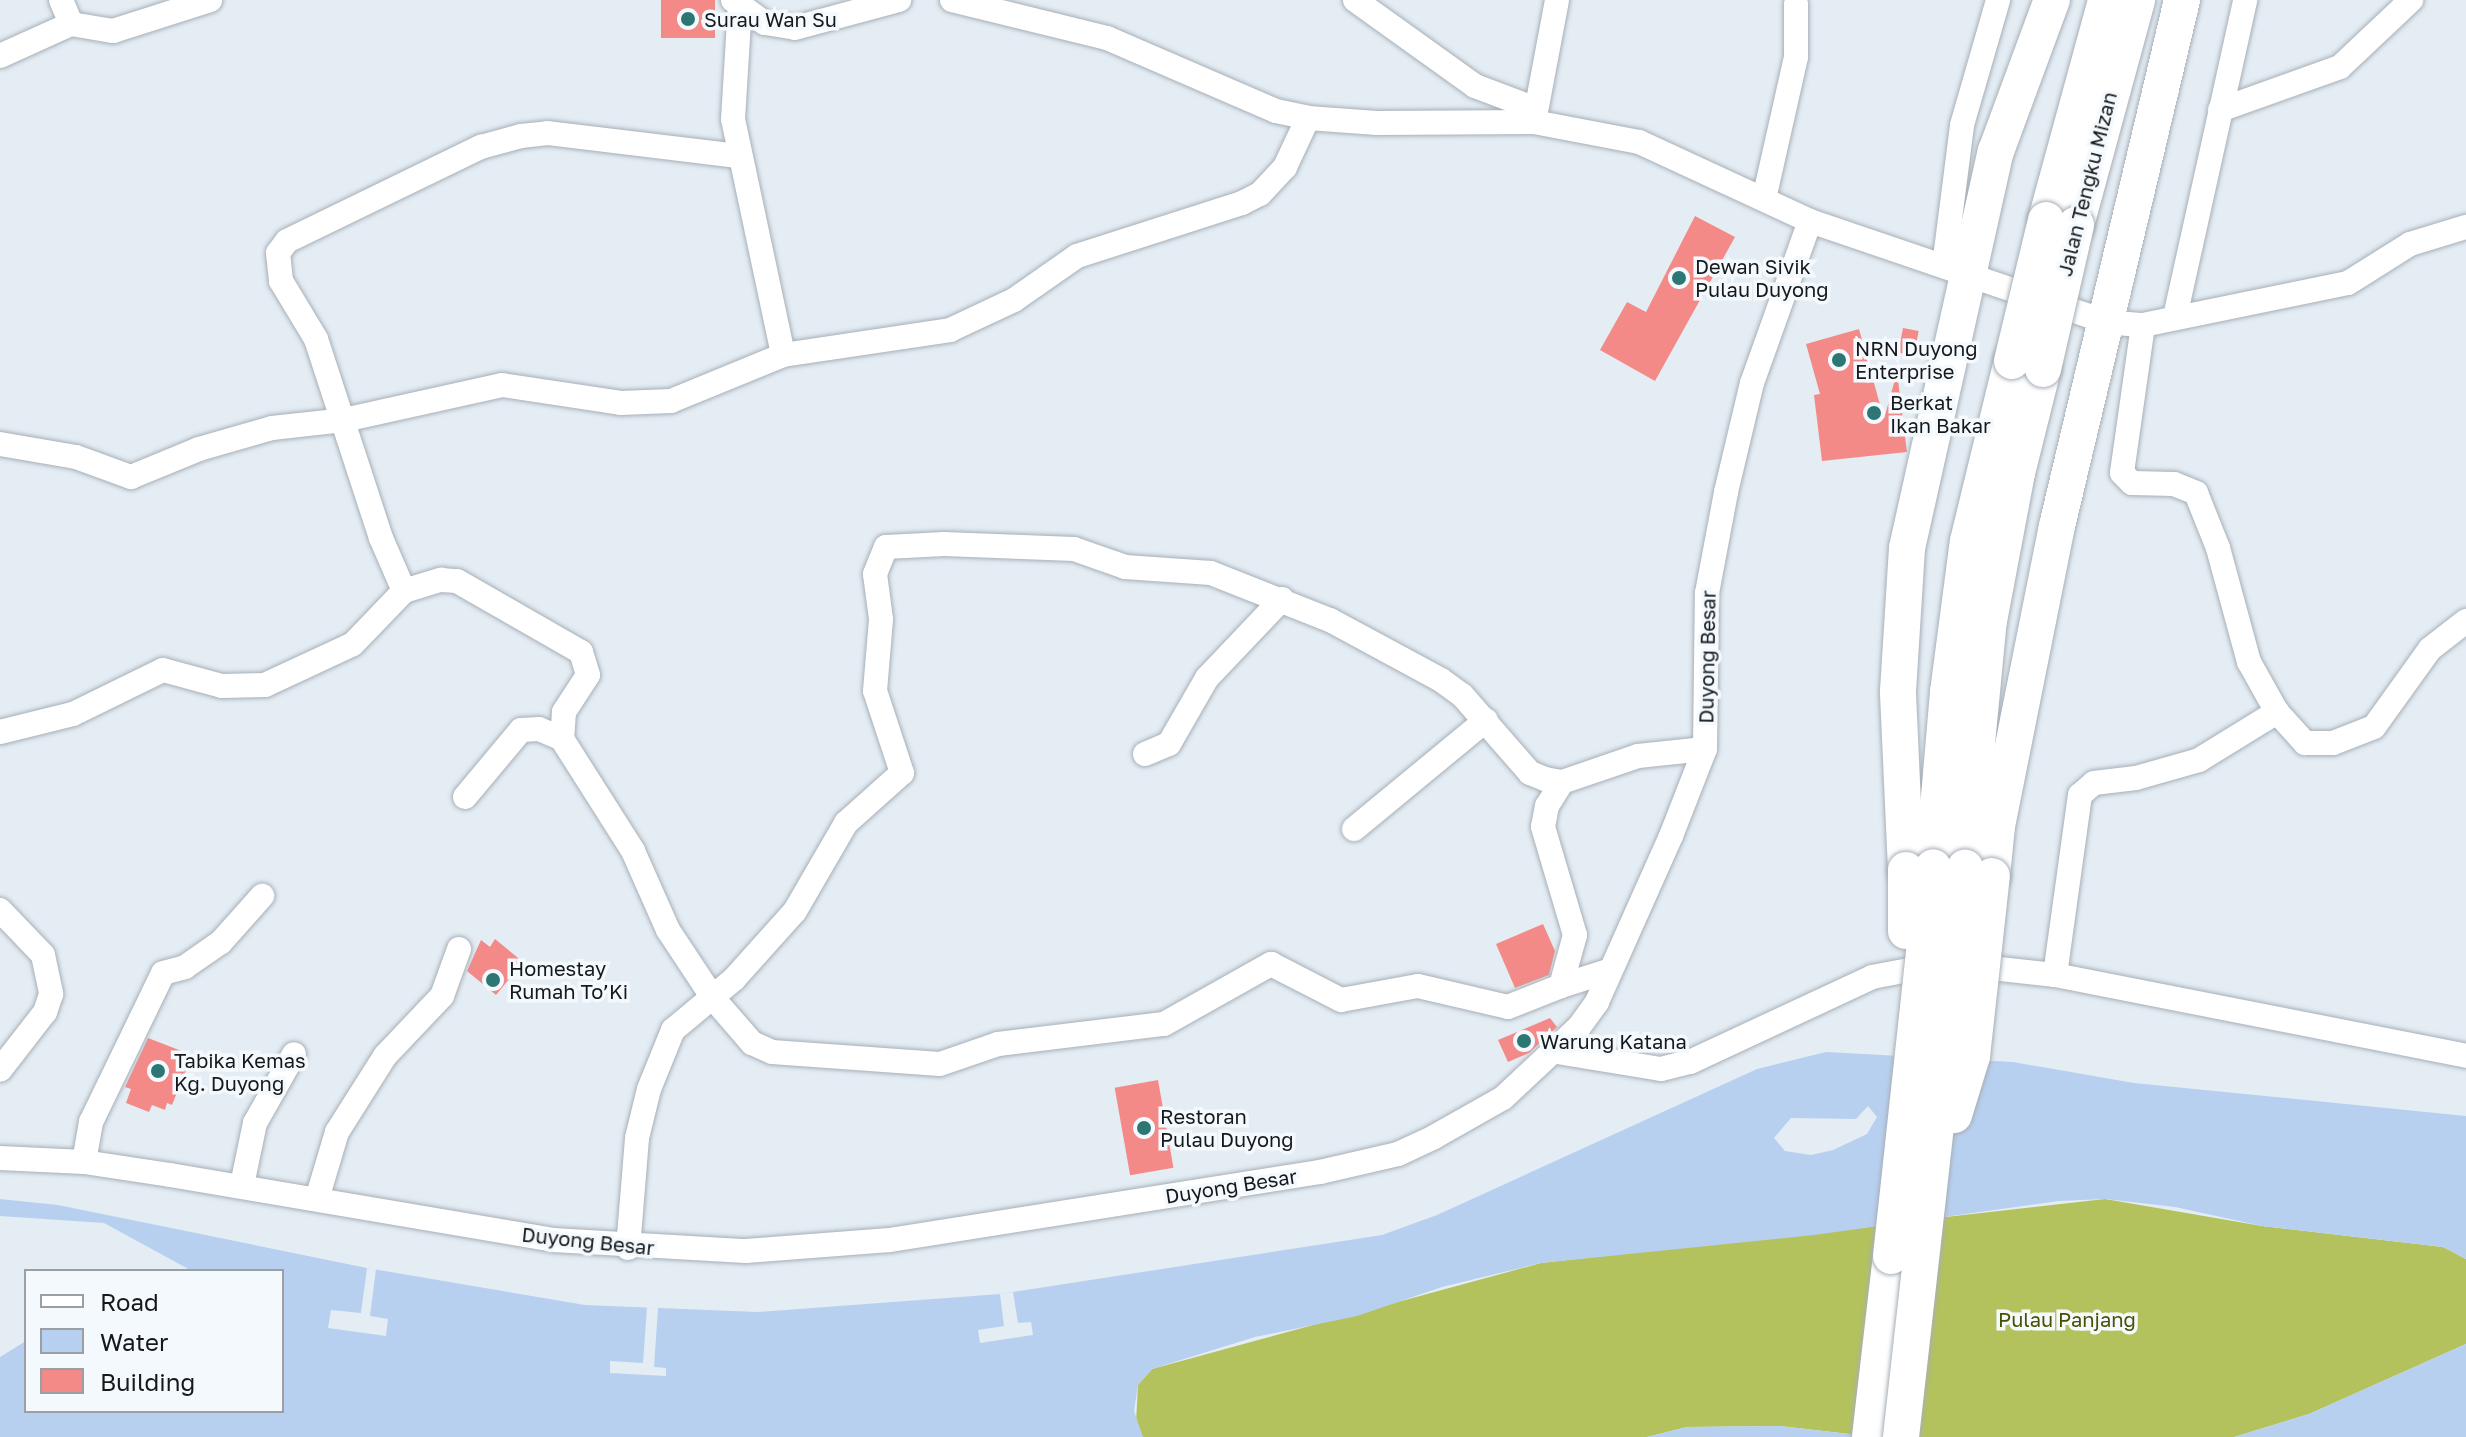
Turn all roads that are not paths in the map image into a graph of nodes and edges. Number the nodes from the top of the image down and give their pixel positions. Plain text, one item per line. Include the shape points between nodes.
1 (61, 0) edge
2 (210, 0) edge
3 (899, 0) edge
4 (952, 0) edge
5 (1355, 0) edge
6 (1557, 0) edge
7 (1998, 0) edge
8 (2052, 0) edge
9 (2106, 0) edge
10 (2137, 0) edge
11 (2182, 0) edge
12 (2245, 0) edge
13 (2411, 0) edge
14 (736, 3) edge
15 (1796, 4) dead end
16 (71, 24) junction
17 (0, 56) edge
18 (2220, 110) junction
19 (1535, 115) junction
20 (1308, 118) junction
21 (739, 156) junction
22 (1764, 199) junction
23 (1810, 221) junction
24 (2061, 222) junction
25 (2466, 227) edge
26 (1954, 270) junction
27 (2175, 317) junction
28 (2106, 322) junction
29 (2143, 325) junction
30 (783, 355) junction
31 (344, 420) junction
32 (0, 444) edge
33 (404, 591) junction
34 (1282, 599) junction
35 (2466, 621) edge
36 (2277, 712) junction
37 (1486, 720) junction
38 (0, 732) edge
39 (562, 739) junction
40 (1705, 749) junction
41 (1145, 754) dead end
42 (1562, 782) junction
43 (465, 797) dead end
44 (1354, 829) dead end
45 (1949, 870) junction
46 (262, 896) dead end
47 (0, 910) edge
48 (459, 949) dead end
49 (1611, 970) junction
50 (2055, 975) junction
51 (1561, 986) junction
52 (713, 998) junction
53 (1557, 1052) junction
54 (294, 1054) dead end
55 (2466, 1056) edge
56 (0, 1070) edge
57 (0, 1158) edge
58 (84, 1162) junction
59 (242, 1185) junction
60 (317, 1199) junction
61 (628, 1248) junction
62 (1870, 1437) edge
63 (1901, 1437) edge

1 - 16 street
2 - 16 street via 113,31
3 - 14 street via 795,28 765,23
4 - 20 street via 1145,50 1276,111
5 - 19 street via 1475,86
6 - 19 street
7 - 26 street via 1962,125
8 - 26 highway
9 - 24 highway, Jalan Tengku Mizan
10 - 24 highway, Jalan Tengku Mizan
11 - 28 highway
12 - 18 street
13 - 18 street via 2340,67
14 - 21 street via 731,81
15 - 22 street via 1796,57
16 - 17 street
18 - 27 street
19 - 20 street via 1377,123
19 - 22 street via 1639,142
20 - 30 street via 1285,167 1260,194 1242,203 1077,256 1014,300 950,330
21 - 30 street
21 - 31 street via 548,133 521,136 481,147 287,241 278,253 281,281 316,339
22 - 23 street
23 - 26 street
23 - 40 street, Duyong Besar via 1752,383 1714,546 1707,593
24 - 45 highway, Jalan Tengku Mizan, bridge via 2028,365 1968,541 1948,692
25 - 27 street via 2410,244 2348,283
26 - 28 street
26 - 45 highway via 1907,548 1898,691
27 - 29 street
28 - 29 street
28 - 45 highway via 2021,700
29 - 36 street via 2122,473 2132,483 2174,484 2196,493 2218,548 2239,636
30 - 31 street via 671,401 621,403 502,385
31 - 32 street via 272,428 199,449 131,477 76,457
31 - 33 street
33 - 38 street via 353,644 265,685 222,686 163,670 73,714
33 - 39 street via 457,581 573,643 588,675 564,712
34 - 37 street via 1441,680
34 - 41 street via 1207,678 1169,744
34 - 52 street via 1193,568 1125,567 1074,549 886,547 875,574 881,619 875,691 902,773 846,823 809,893
35 - 36 street via 2430,649 2374,727 2333,743 2305,743
36 - 50 street via 2199,760 2136,778 2094,783 2080,795
37 - 42 street via 1530,773
37 - 44 street
39 - 43 street via 539,729 521,730
39 - 52 street via 633,851 668,930
40 - 42 street via 1638,756
40 - 49 street, Duyong Besar
42 - 51 street via 1547,806 1543,827 1575,935
45 - 62 highway, bridge via 1891,1256
45 - 63 highway, bridge via 1928,1196
46 - 58 street via 211,950 185,967 163,973 91,1122
47 - 56 street via 43,955 51,994 45,1012
48 - 60 street via 442,996 385,1056 337,1132
49 - 51 street
49 - 53 street, Duyong Besar via 1597,1002
50 - 53 street via 1946,963 1900,968 1690,1062 1661,1069
50 - 55 street
51 - 52 street via 1508,1007 1418,986 1341,1000 1271,964 1164,1024 998,1044 940,1064 772,1052 752,1043
52 - 61 street via 673,1030 649,1089 629,1195
53 - 61 street, Duyong Besar via 1473,1117 1398,1154 1347,1166 844,1246 746,1251
54 - 59 street via 255,1123
57 - 58 street, Duyong Besar
58 - 59 street, Duyong Besar
59 - 60 street, Duyong Besar
60 - 61 street, Duyong Besar

